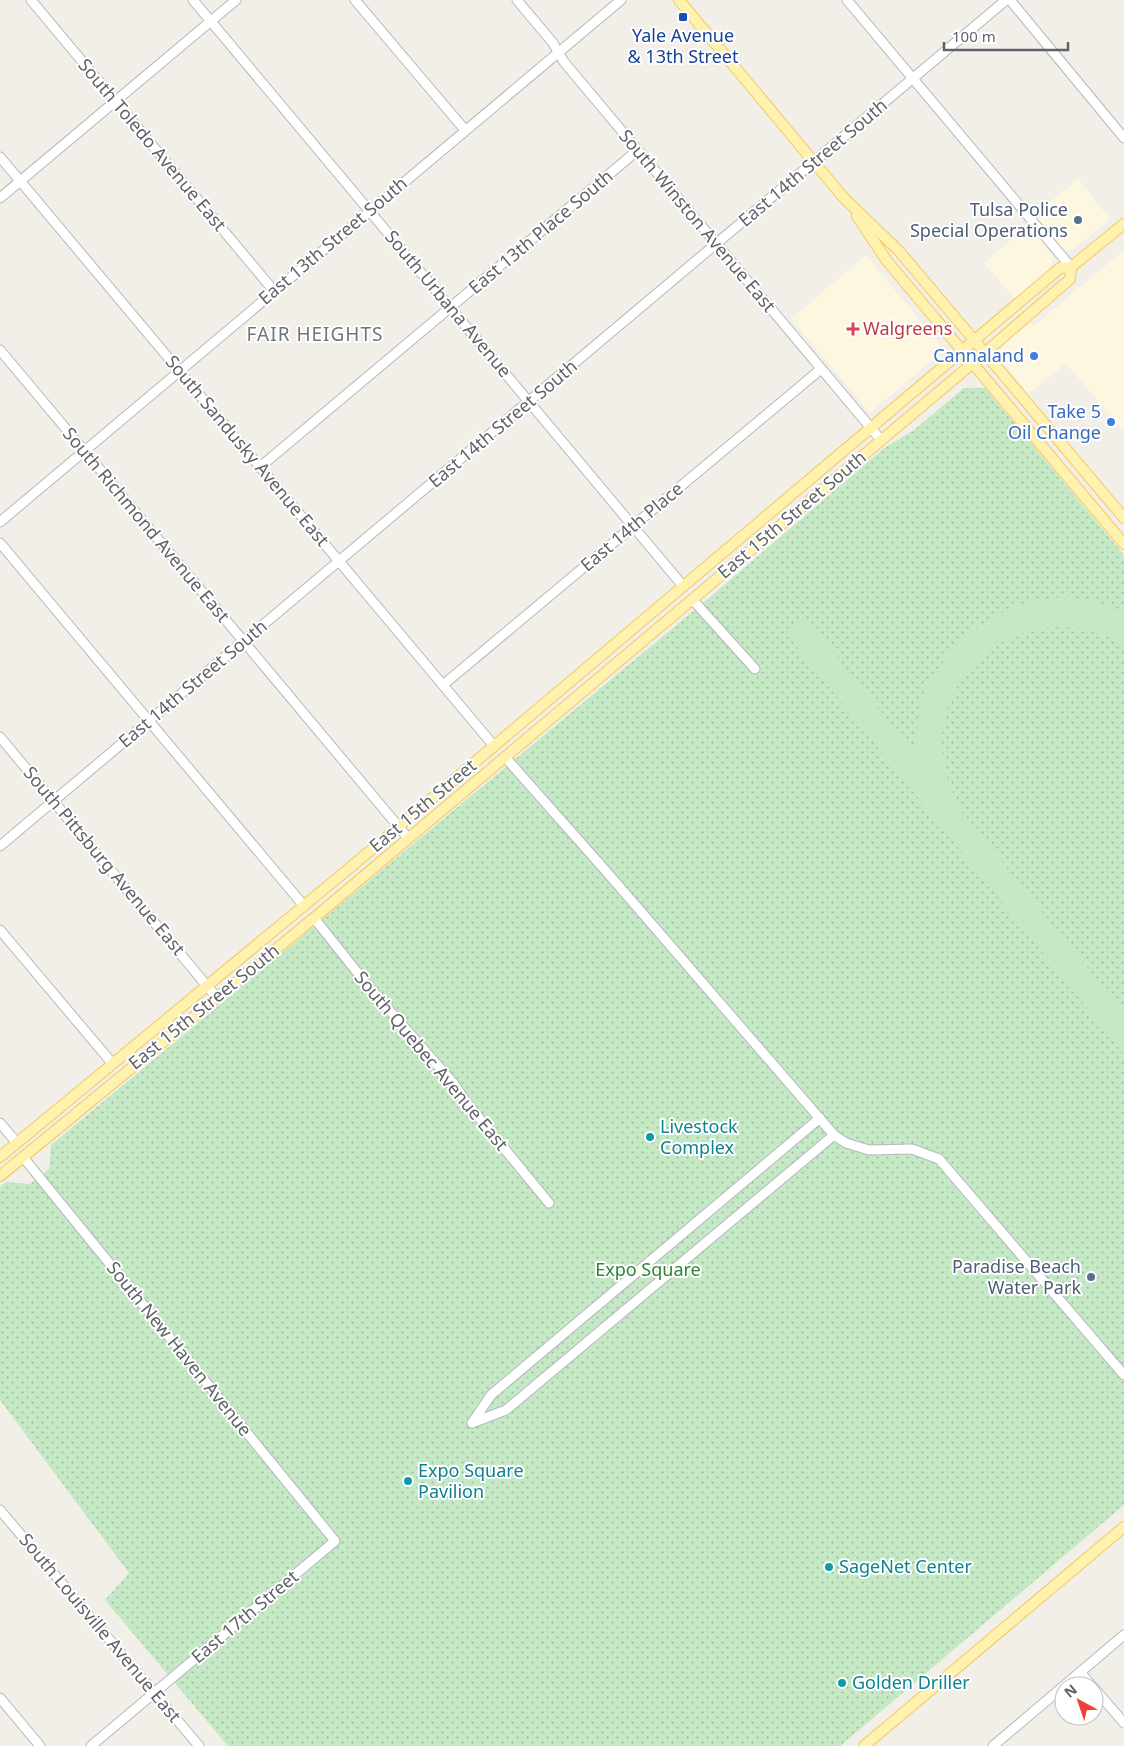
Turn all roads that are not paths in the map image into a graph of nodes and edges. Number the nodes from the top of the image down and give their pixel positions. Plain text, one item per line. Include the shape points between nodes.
1 (30, 0) edge
2 (193, 0) edge
3 (236, 0) edge
4 (355, 0) edge
5 (517, 0) edge
6 (622, 0) edge
7 (679, 0) edge
8 (847, 0) edge
9 (1006, 0) edge
10 (1010, 0) edge
11 (211, 21) junction
12 (559, 52) junction
13 (913, 79) junction
14 (115, 101) junction
15 (465, 130) junction
16 (1124, 138) edge
17 (638, 150) junction
18 (0, 157) edge
19 (814, 162) junction
20 (20, 181) junction
21 (844, 197) junction
22 (0, 198) edge
23 (370, 211) junction
24 (1124, 224) edge
25 (717, 244) junction
26 (899, 251) junction
27 (887, 261) junction
28 (1071, 267) junction
29 (274, 290) junction
30 (451, 307) junction
31 (975, 342) junction
32 (0, 350) edge
33 (964, 352) junction
34 (984, 353) junction
35 (973, 363) junction
36 (821, 369) junction
37 (180, 371) junction
38 (530, 401) junction
39 (871, 428) junction
40 (881, 440) junction
41 (84, 450) junction
42 (260, 467) junction
43 (1107, 498) junction
44 (1095, 509) junction
45 (1124, 518) edge
46 (0, 522) edge
47 (634, 525) junction
48 (0, 543) edge
49 (1124, 544) edge
50 (339, 561) junction
51 (684, 586) junction
52 (692, 599) junction
53 (243, 641) junction
54 (755, 669) dead end
55 (443, 685) junction
56 (149, 721) junction
57 (0, 737) edge
58 (494, 746) junction
59 (505, 757) junction
60 (54, 801) junction
61 (399, 826) junction
62 (408, 838) junction
63 (0, 846) edge
64 (352, 866) joint
65 (304, 906) junction
66 (314, 918) junction
67 (0, 930) edge
68 (208, 986) junction
69 (217, 998) junction
70 (112, 1063) junction
71 (122, 1075) junction
72 (820, 1118) junction
73 (0, 1122) edge
74 (834, 1135) junction
75 (17, 1143) junction
76 (0, 1157) edge
77 (23, 1157) junction
78 (0, 1176) edge
79 (549, 1203) dead end
80 (1124, 1375) edge
81 (0, 1510) edge
82 (1124, 1526) edge
83 (334, 1541) joint
84 (1124, 1634) edge
85 (1080, 1672) junction
86 (1083, 1676) edge
87 (154, 1692) junction
88 (0, 1698) edge
89 (1104, 1700) edge
90 (1124, 1723) edge
91 (40, 1746) edge
92 (91, 1746) edge
93 (199, 1746) edge
94 (864, 1746) edge
95 (993, 1746) edge

1 - 14 street, South Toledo Avenue East
2 - 11 street, South Urbana Avenue
3 - 11 street
4 - 15 street
5 - 12 street, South Winston Avenue East
6 - 12 street, East 13th Street South
7 - 19 main road
8 - 13 street
9 - 13 street, East 14th Street South
10 - 16 street
11 - 14 street
11 - 23 street, South Urbana Avenue
12 - 15 street, East 13th Street South
12 - 17 street, South Winston Avenue East
13 - 19 street, East 14th Street South
13 - 28 street
14 - 20 street
14 - 29 street, South Toledo Avenue East
15 - 23 street, East 13th Street South
17 - 25 street, South Winston Avenue East
17 - 30 street, East 13th Place South
18 - 20 street, South Sandusky Avenue East
19 - 21 main road
19 - 25 street, East 14th Street South
20 - 22 street
20 - 37 street, South Sandusky Avenue East
21 - 26 main road
21 - 27 main road
23 - 29 street, East 13th Street South
23 - 30 street, South Urbana Avenue
24 - 28 main road, East 15th Street South
25 - 36 street, South Winston Avenue East
25 - 38 street, East 14th Street South
26 - 27 main road
26 - 31 main road
27 - 33 main road
28 - 31 main road, East 15th Street South via 1060,268
28 - 34 main road, East 15th Street South via 1070,279
29 - 37 street, East 13th Street South
30 - 38 street, South Urbana Avenue
30 - 42 street, East 13th Place South
31 - 33 main road, East 15th Street South
31 - 34 main road
32 - 41 street, South Richmond Avenue East
33 - 35 main road
33 - 39 main road, East 15th Street South
34 - 35 main road, East 15th Street South
34 - 43 main road
35 - 40 main road, East 15th Street South
35 - 44 main road
36 - 39 street, South Winston Avenue East
36 - 47 street, East 14th Place
37 - 41 street, East 13th Street South
37 - 42 street, South Sandusky Avenue East
38 - 47 street, South Urbana Avenue
38 - 50 street, East 14th Street South
39 - 40 street, South Winston Avenue East
39 - 51 main road, East 15th Street South
40 - 52 main road, East 15th Street South
41 - 46 street, East 13th Street South
41 - 53 street, South Richmond Avenue East
42 - 50 street, South Sandusky Avenue East
43 - 44 main road
43 - 45 main road
44 - 49 main road
47 - 51 street, South Urbana Avenue
47 - 55 street, East 14th Place
48 - 56 street
50 - 53 street, East 14th Street South
50 - 55 street, South Sandusky Avenue East
51 - 52 main road
51 - 58 main road, East 15th Street South
52 - 54 street
52 - 59 main road, East 15th Street South
53 - 56 street, East 14th Street South
53 - 61 street, South Richmond Avenue East
55 - 58 street, South Sandusky Avenue East
56 - 60 street, East 14th Street South
56 - 65 street
57 - 60 street, South Pittsburg Avenue East
58 - 59 main road
58 - 61 main road, East 15th Street
59 - 62 main road, East 15th Street
59 - 72 street
60 - 63 street, East 14th Street South
60 - 68 street, South Pittsburg Avenue East
61 - 62 street, South Richmond Avenue East
61 - 64 main road, East 15th Street
62 - 66 main road, East 15th Street South
64 - 65 main road, East 15th Street South
65 - 66 main road
65 - 68 main road, East 15th Street South
66 - 69 main road, East 15th Street South
66 - 79 street, South Quebec Avenue East
67 - 70 street
68 - 69 street, South Pittsburg Avenue East
68 - 70 main road, East 15th Street South
69 - 71 main road, East 15th Street South
70 - 71 main road
70 - 75 main road, East 15th Street South
71 - 77 main road, East 15th Street South
72 - 74 street
72 - 74 street via 491,1395 472,1423 506,1410
73 - 75 street
74 - 80 street via 846,1144 869,1150 912,1148 939,1159
75 - 76 main road, East 15th Street South
75 - 77 main road
77 - 78 main road, East 15th Street South
77 - 83 street, South New Haven Avenue
81 - 87 street, South Louisville Avenue East
82 - 94 main road
83 - 87 street, East 17th Street
84 - 85 street
85 - 86 street
85 - 95 street
87 - 92 street, East 17th Street
87 - 93 street, South Louisville Avenue East
88 - 91 street
89 - 90 street

